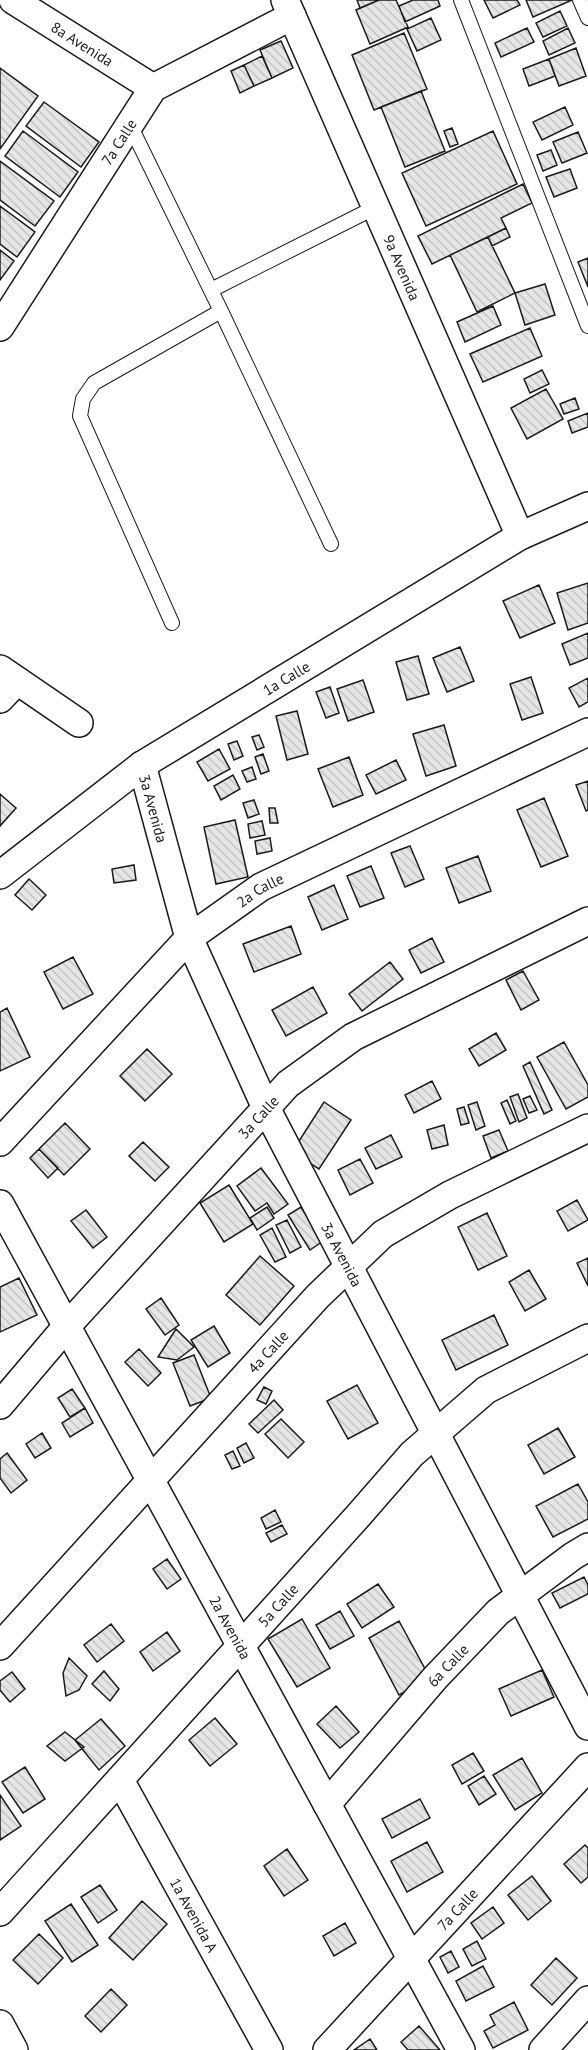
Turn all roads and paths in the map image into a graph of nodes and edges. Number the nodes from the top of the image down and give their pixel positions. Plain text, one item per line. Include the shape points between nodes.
1 (13, 0) edge
2 (461, 0) edge
3 (580, 0) edge
4 (289, 8) edge
5 (588, 18) edge
6 (153, 88) junction
7 (130, 125) junction
8 (376, 207) junction
9 (211, 290) junction
10 (221, 311) junction
11 (588, 326) edge
12 (0, 327) edge
13 (588, 506) edge
14 (520, 536) junction
15 (331, 544) dead end
16 (172, 623) dead end
17 (6, 683) edge
18 (79, 723) dead end
19 (588, 732) edge
20 (142, 765) junction
21 (0, 876) edge
22 (588, 921) edge
23 (189, 938) junction
24 (266, 1108) junction
25 (588, 1128) edge
26 (0, 1142) edge
27 (0, 1204) edge
28 (349, 1267) junction
29 (67, 1326) junction
30 (588, 1338) edge
31 (0, 1405) edge
32 (436, 1434) junction
33 (151, 1480) junction
34 (588, 1547) edge
35 (520, 1596) junction
36 (0, 1646) edge
37 (241, 1646) junction
38 (588, 1726) edge
39 (588, 1767) edge
40 (120, 1780) junction
41 (327, 1804) junction
42 (0, 1912) edge
43 (412, 1959) junction
44 (588, 2000) edge
45 (0, 2024) edge
46 (14, 2050) edge
47 (269, 2050) edge
48 (327, 2050) edge
49 (461, 2050) edge
50 (543, 2050) edge

1 - 6 street, 8a Avenida
2 - 11 lane
3 - 5 lane
4 - 6 street
4 - 8 street, 9a Avenida
6 - 7 street, 7a Calle
7 - 9 lane
7 - 12 street, 7a Calle
8 - 9 lane
8 - 14 street, 9a Avenida
9 - 10 lane
10 - 15 lane
10 - 16 lane via 93,383 83,399 80,416
13 - 14 street, 1a Calle
14 - 20 street, 1a Calle
17 - 18 street
19 - 23 street, 2a Calle via 261,887
20 - 21 street, 1a Calle
20 - 23 street, 3a Avenida
22 - 24 street, 3a Calle via 352,1037 288,1084
23 - 24 street, 3a Avenida
23 - 26 street, 2a Calle
24 - 28 street, 3a Avenida
24 - 29 street, 3a Calle
25 - 28 street, 4a Calle via 450,1195 383,1234
27 - 29 street, 2a Avenida
28 - 32 street, 3a Avenida
28 - 33 street, 4a Calle
29 - 31 street, 3a Calle
29 - 33 street, 2a Avenida
30 - 32 street, 5a Calle via 486,1390
32 - 35 street, 3a Avenida
32 - 37 street, 5a Calle via 412,1454
33 - 36 street, 4a Calle
33 - 37 street, 2a Avenida
34 - 35 street, 6a Calle
35 - 38 street, 3a Avenida
35 - 41 street, 6a Calle via 498,1612 435,1678
37 - 40 street, 5a Calle
37 - 41 street, 2a Avenida
39 - 43 street, 7a Calle
40 - 42 street, 5a Calle
40 - 47 street, 1a Avenida A
41 - 43 street, 2a Avenida
43 - 48 street, 7a Calle
43 - 49 street, 2a Avenida
44 - 50 street
45 - 46 street

